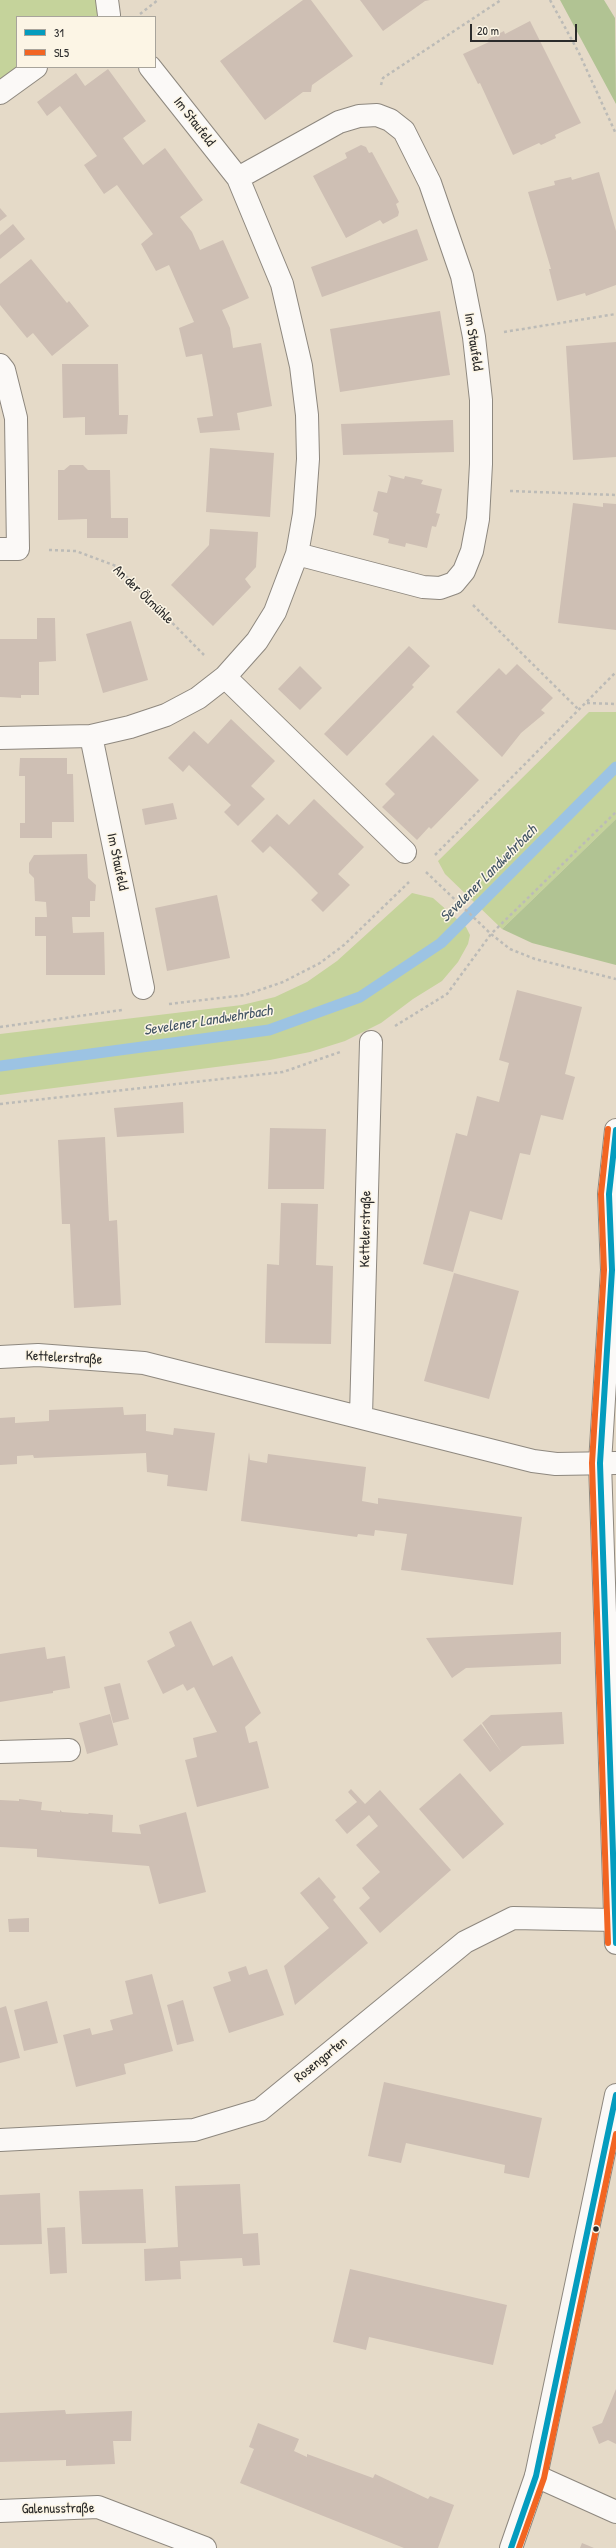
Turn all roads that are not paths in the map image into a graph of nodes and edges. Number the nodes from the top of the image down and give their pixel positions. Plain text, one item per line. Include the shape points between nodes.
1 (35, 68) edge
2 (151, 68) edge
3 (0, 93) edge
4 (238, 178) junction
5 (0, 365) edge
6 (9, 549) edge
7 (297, 554) junction
8 (225, 677) junction
9 (91, 736) junction
10 (0, 738) edge
11 (405, 852) dead end
12 (143, 988) dead end
13 (371, 1042) road end
14 (616, 1130) edge
15 (614, 1263) edge
16 (0, 1357) edge
17 (361, 1416) junction
18 (608, 1463) edge
19 (69, 1750) dead end
20 (0, 1752) edge
21 (615, 1920) edge
22 (616, 1942) edge
23 (615, 2109) edge
24 (0, 2140) edge
25 (536, 2476) junction
26 (0, 2511) edge
27 (616, 2512) edge
28 (205, 2548) edge
29 (511, 2548) edge

1 - 3 street
2 - 4 street, Im Staufeld
4 - 7 street, Im Staufeld via 282,284 301,366 307,415 308,459 304,514
4 - 7 street, Im Staufeld via 339,122 359,116 377,115 390,120 404,131 415,149 435,196 462,276 474,337 481,400 479,490 472,551 464,571 454,583 440,588 423,587
5 - 6 street via 4,370 16,418
7 - 8 street, Im Staufeld via 275,612 257,641
8 - 9 street, Im Staufeld via 198,698 166,715
8 - 11 street
9 - 10 street, Im Staufeld
9 - 12 street, Im Staufeld
13 - 17 street, Kettelerstraße
14 - 15 street via 609,1194
15 - 18 street
16 - 17 street, Kettelerstraße via 38,1355 144,1363
17 - 18 street, Kettelerstraße via 533,1461 556,1464
18 - 21 street
19 - 20 street
21 - 22 street
21 - 24 street, Rosengarten via 513,1918 465,1942 260,2110 194,2130
23 - 25 street
25 - 27 street
25 - 29 street
26 - 28 street, Galenusstraße via 98,2507

